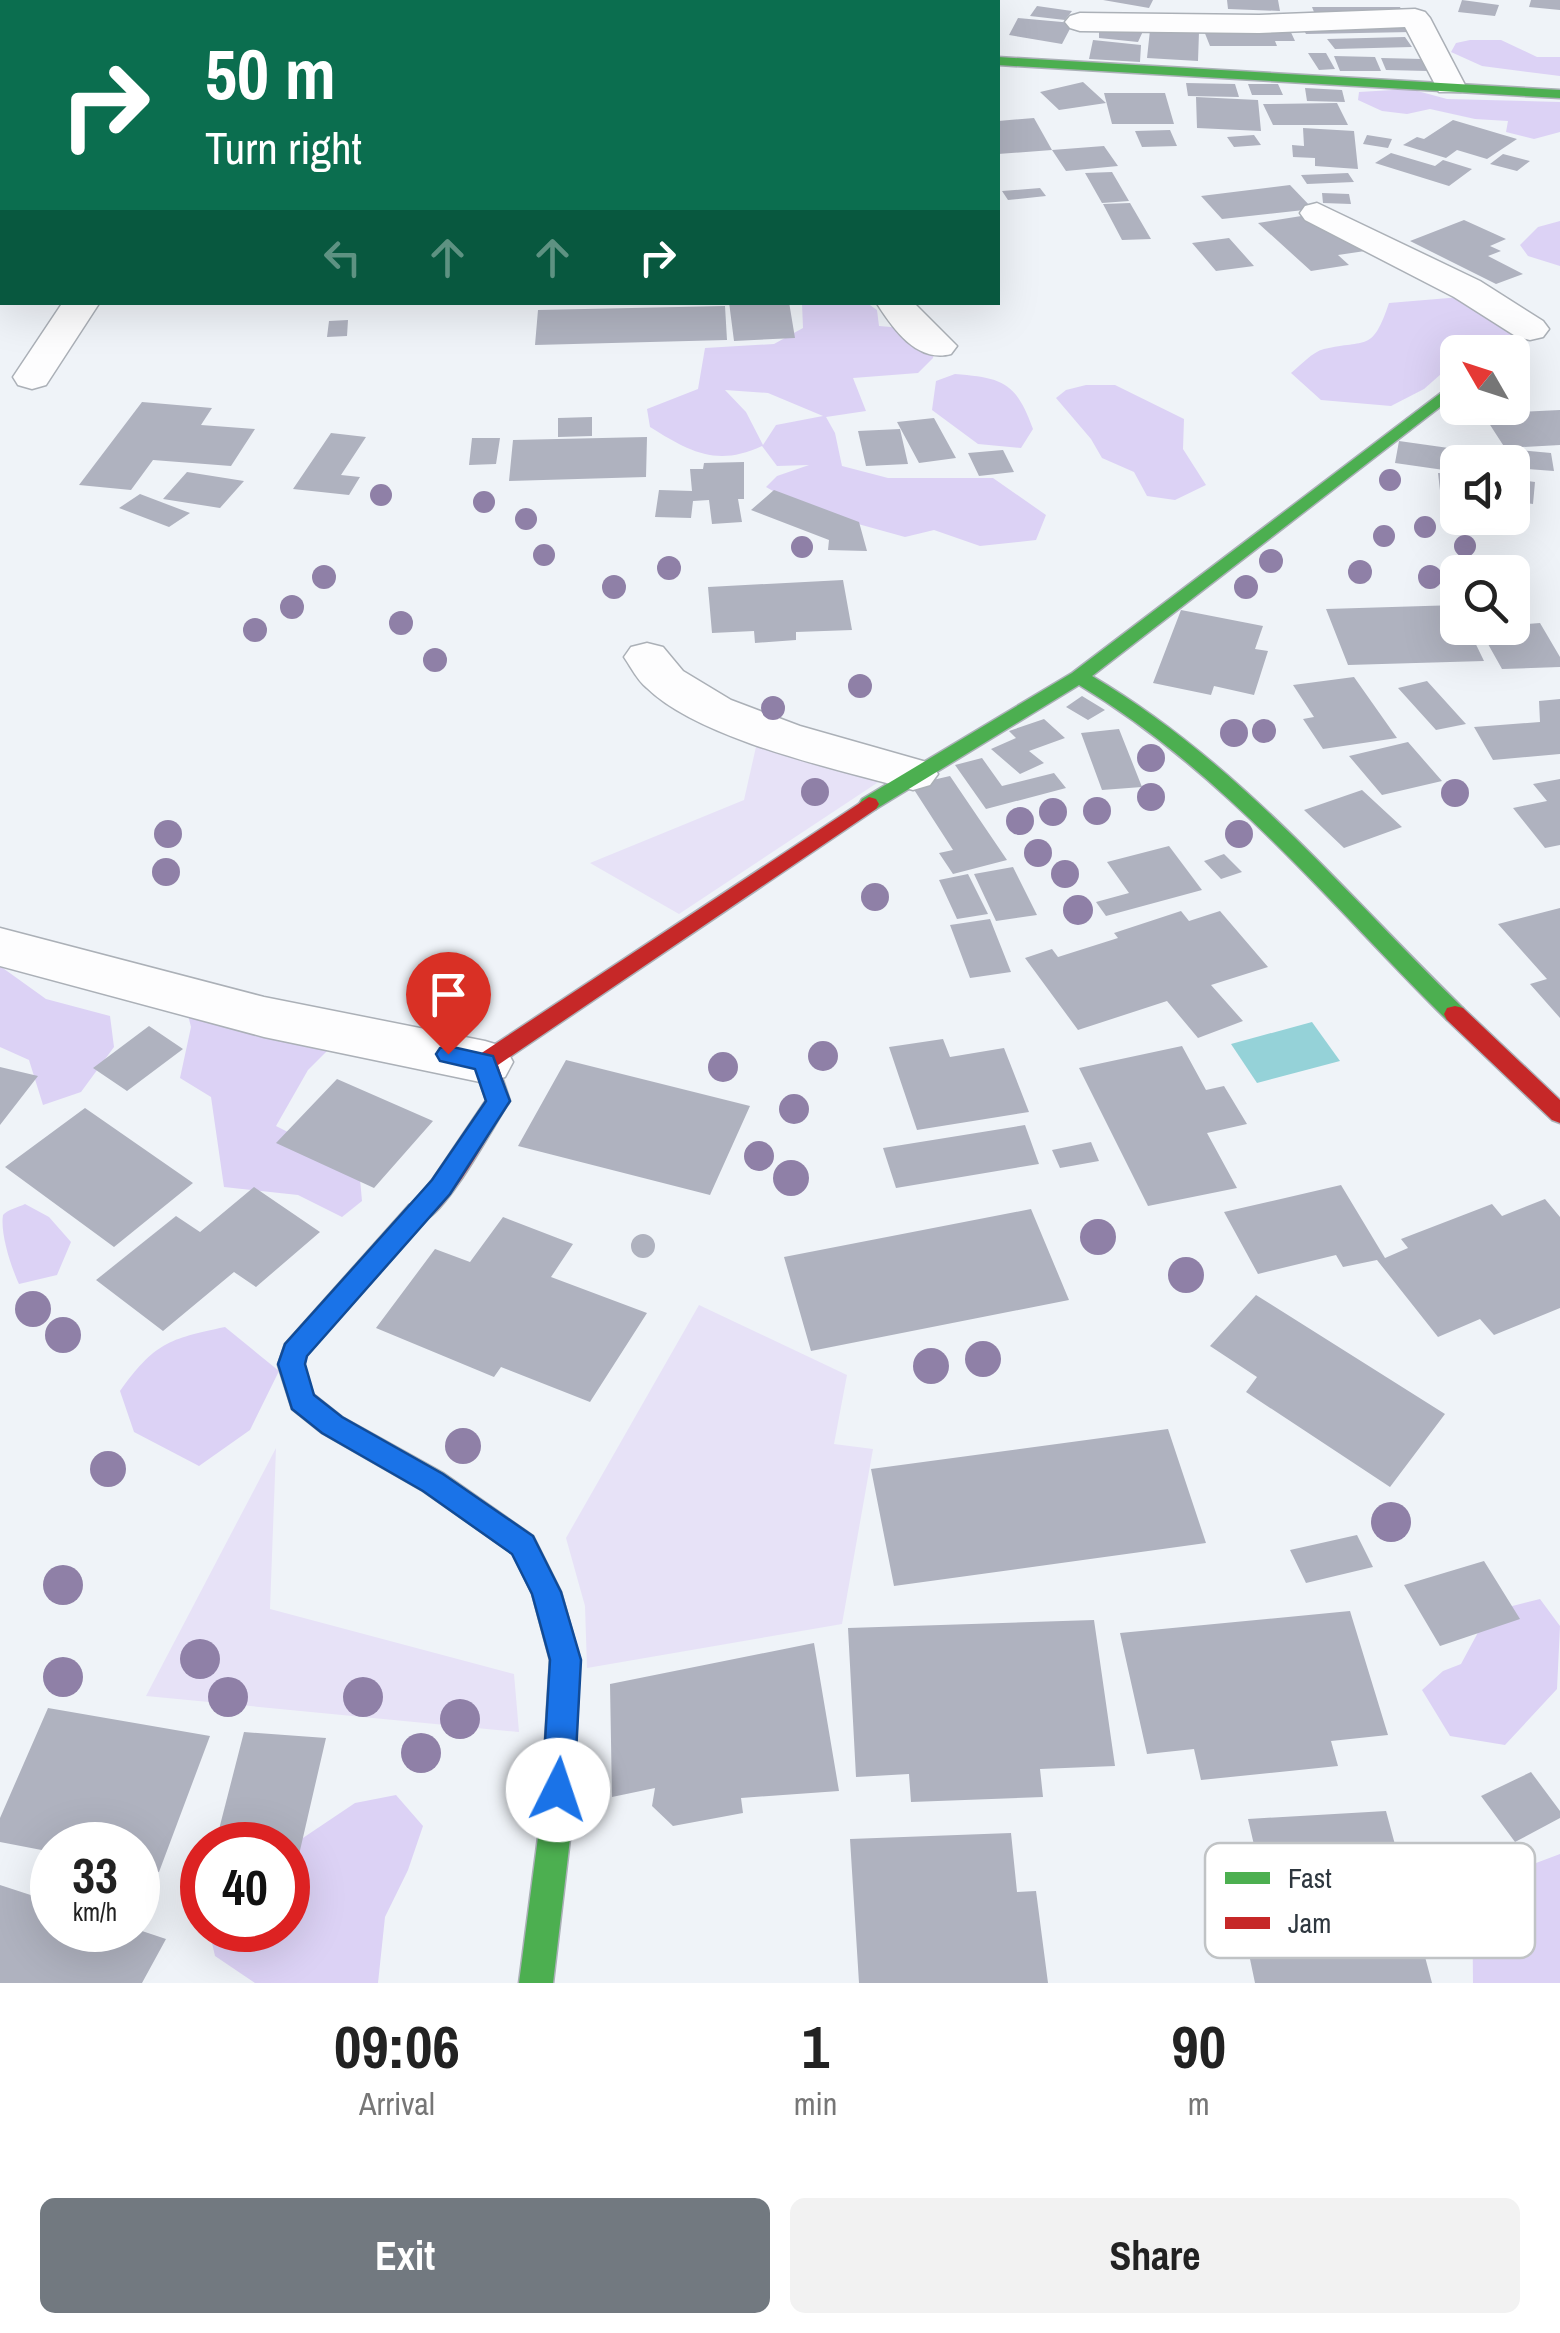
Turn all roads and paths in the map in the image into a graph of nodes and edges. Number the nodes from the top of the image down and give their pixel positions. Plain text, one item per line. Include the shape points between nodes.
1 (1000, 61) edge
2 (1070, 66) junction
3 (1450, 85) junction
4 (1560, 94) edge
5 (1317, 213) dead end
6 (1560, 302) edge
7 (80, 305) edge
8 (896, 305) edge
9 (1530, 329) junction
10 (1522, 335) edge
11 (938, 346) dead end
12 (32, 377) dead end
13 (1440, 399) edge
14 (646, 657) dead end
15 (1079, 677) junction
16 (914, 774) junction
17 (0, 947) edge
18 (485, 1062) junction
19 (1560, 1114) edge
20 (536, 1983) edge

1 - 2 street
2 - 3 street
2 - 3 street via 1069,14 1259,24 1414,18
3 - 4 street
5 - 9 street
6 - 9 street
7 - 12 street
8 - 11 street
9 - 10 street
13 - 15 street
14 - 16 street via 666,682 698,703
15 - 16 street
15 - 19 street via 1169,730 1234,783 1332,890
16 - 18 street
17 - 18 street via 264,1016
18 - 20 street via 498,1101 441,1187 294,1352 292,1364 302,1401 522,1545 546,1592 566,1660 556,1822

